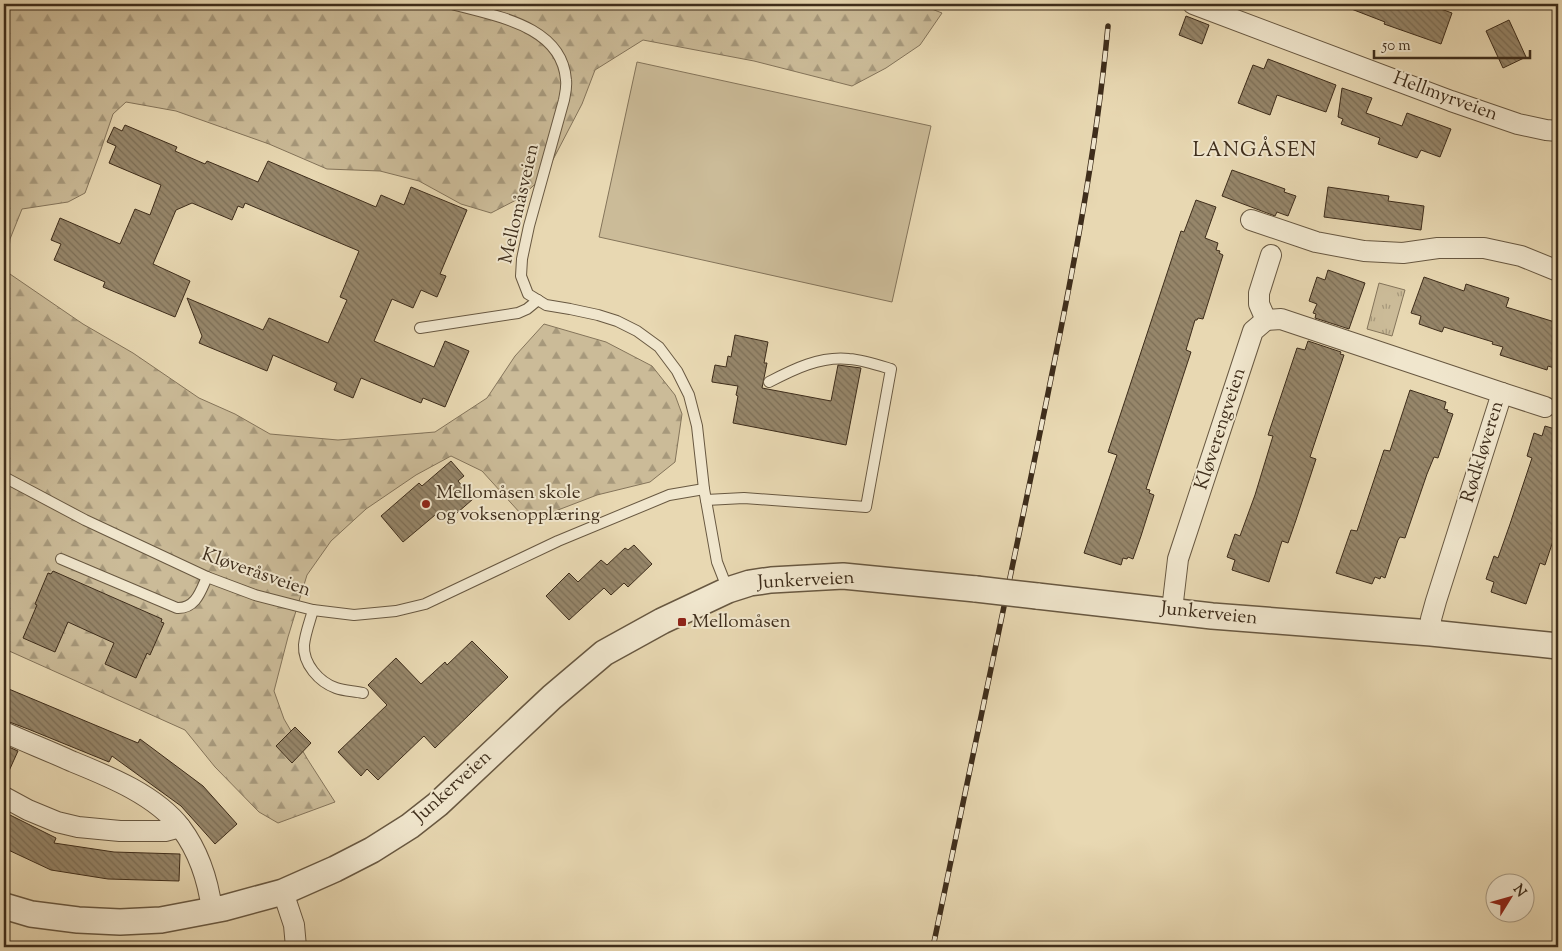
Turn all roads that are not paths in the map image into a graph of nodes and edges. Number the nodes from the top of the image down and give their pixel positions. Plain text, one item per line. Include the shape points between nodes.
1 (452, 4) edge
2 (1194, 4) edge
3 (1558, 131) edge
4 (1251, 220) dead end
5 (1271, 255) dead end
6 (1558, 271) edge
7 (538, 300) junction
8 (1266, 320) junction
9 (420, 328) dead end
10 (769, 382) dead end
11 (1502, 393) junction
12 (1545, 406) dead end
13 (4, 477) edge
14 (705, 494) junction
15 (61, 559) dead end
16 (207, 577) junction
17 (728, 590) junction
18 (313, 610) junction
19 (1172, 610) junction
20 (1430, 633) junction
21 (1558, 646) edge
22 (363, 693) dead end
23 (4, 732) edge
24 (4, 797) edge
25 (180, 827) junction
26 (283, 892) junction
27 (4, 906) edge
28 (212, 910) junction
29 (296, 947) edge

1 - 7 lane, Mellomåsveien via 518,23 538,33 554,48 564,66 567,82 564,100 522,259 521,276 528,294
2 - 3 street, Hellmyrveien via 1451,101 1518,124
4 - 6 street via 1316,242 1364,251 1403,253 1438,248 1484,248 1521,256
5 - 8 street via 1258,293
7 - 9 lane via 518,313
7 - 14 lane via 546,305 618,321 659,347 677,371 689,395 697,426
8 - 11 street, Rødkløveren via 1281,319
8 - 19 street, Kløverengveien via 1253,332 1178,559
10 - 14 lane, Kløveråsveien via 830,358 851,359 891,369 866,507
11 - 12 street
11 - 20 street, Rødkløveren via 1436,601
13 - 16 lane, Kløveråsveien via 85,520
14 - 17 lane via 717,562
14 - 18 lane, Kløveråsveien via 669,495 425,604 354,615
15 - 16 lane via 178,608 193,603
16 - 18 lane, Kløveråsveien via 256,595
17 - 19 street, Junkerveien, bridge via 771,580 843,576
17 - 26 street, Junkerveien via 604,653 410,826 372,850
18 - 22 lane via 304,645 311,668 336,688
19 - 20 street, Junkerveien
20 - 21 street, Junkerveien
23 - 25 street via 140,793
24 - 25 street via 42,816 78,827 165,831
25 - 28 street via 203,868
26 - 28 street, Junkerveien
26 - 29 street via 294,926
27 - 28 street, Junkerveien via 31,914 120,922 161,920

